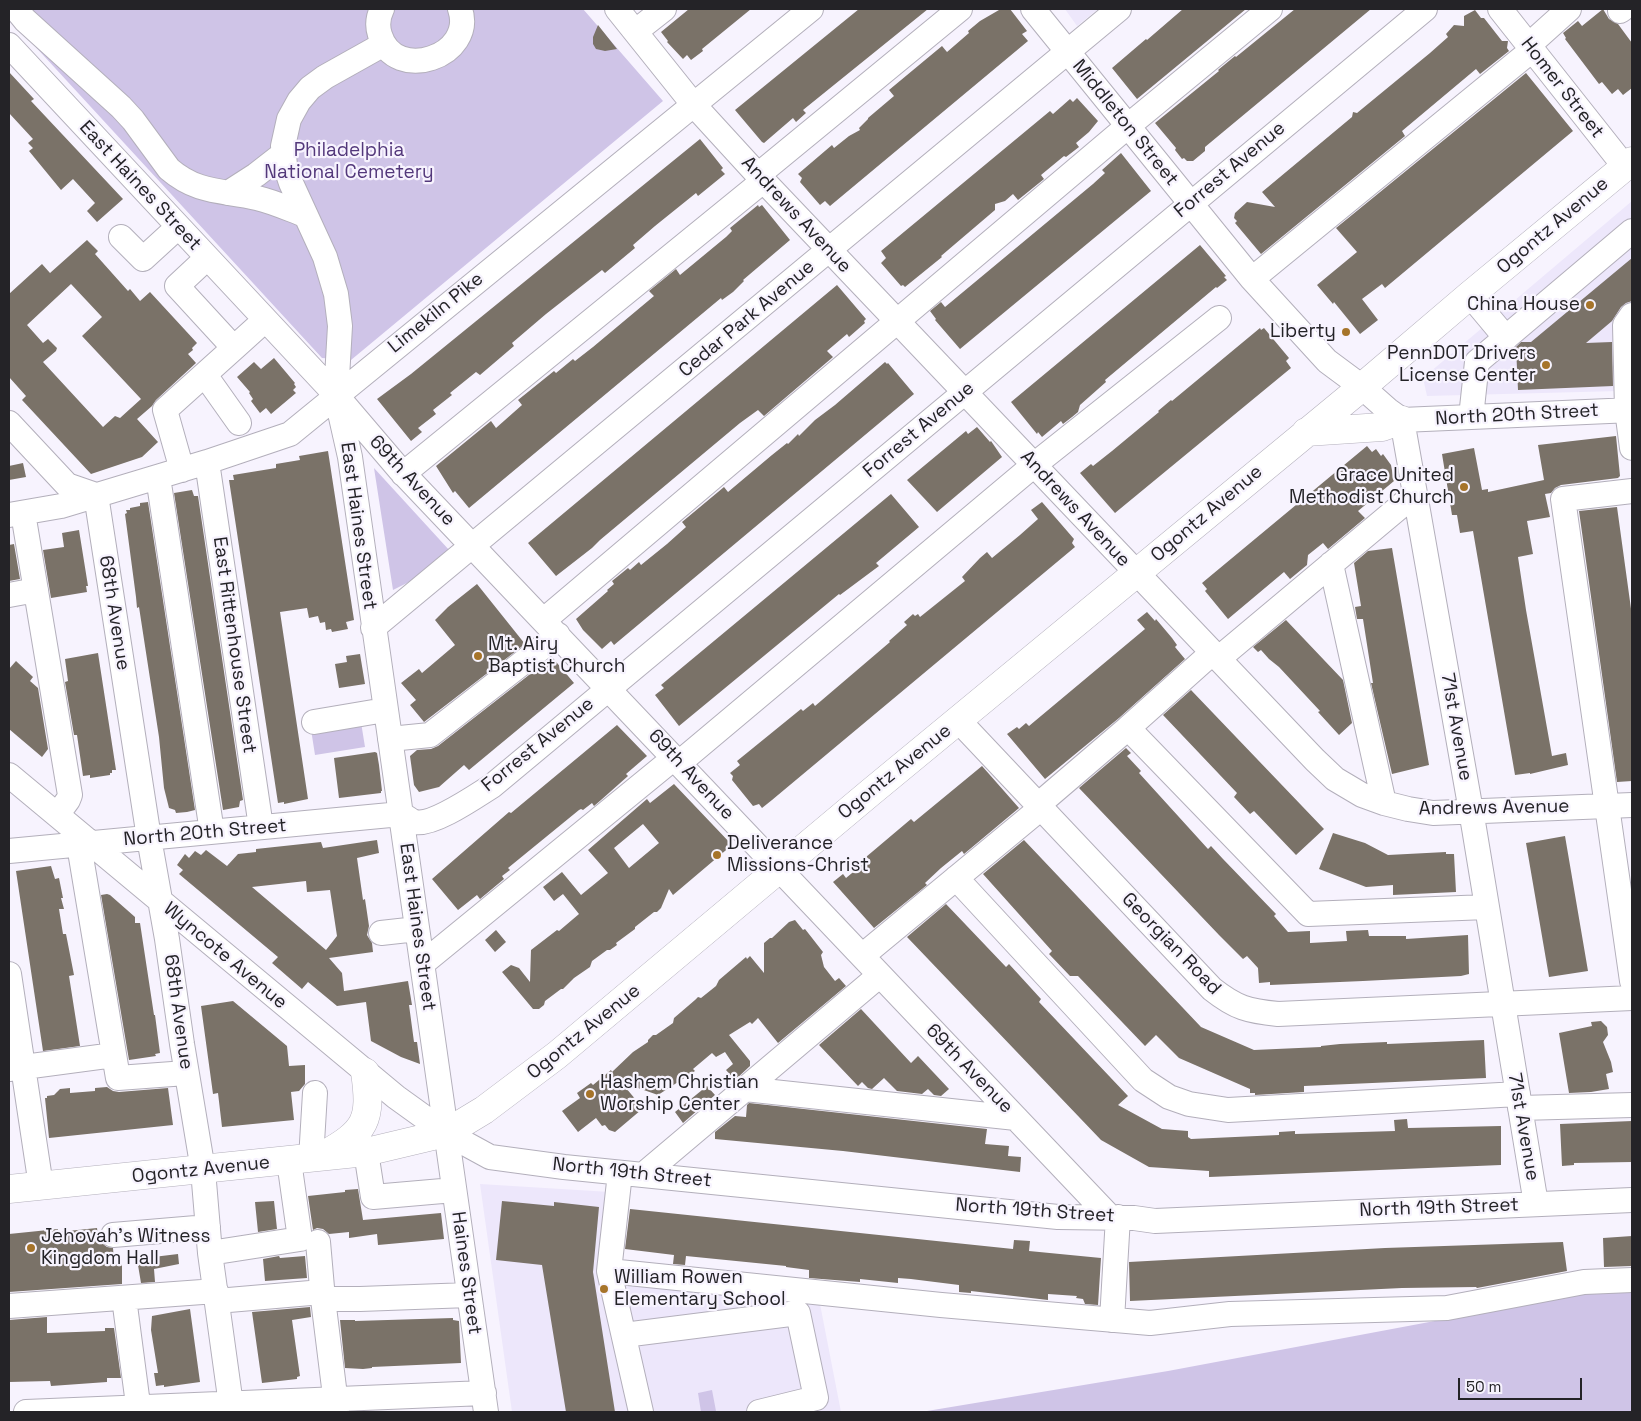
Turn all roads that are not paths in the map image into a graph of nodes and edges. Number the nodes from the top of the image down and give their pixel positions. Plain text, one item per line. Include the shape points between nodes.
1 (16, 9) edge
2 (382, 9) edge
3 (460, 9) edge
4 (617, 9) edge
5 (664, 9) edge
6 (811, 9) edge
7 (960, 9) edge
8 (1033, 9) edge
9 (1119, 9) edge
10 (1270, 9) edge
11 (1425, 9) edge
12 (1500, 9) edge
13 (1569, 9) edge
14 (636, 31) junction
15 (384, 44) junction
16 (9, 45) edge
17 (1531, 48) junction
18 (1068, 52) junction
19 (693, 104) junction
20 (1128, 126) junction
21 (283, 154) junction
22 (1628, 164) edge
23 (760, 178) junction
24 (228, 193) junction
25 (1191, 203) junction
26 (305, 215) junction
27 (178, 227) junction
28 (1632, 231) edge
29 (122, 237) dead end
30 (829, 250) junction
31 (207, 258) junction
32 (1252, 279) junction
33 (1470, 295) junction
34 (1632, 315) edge
35 (1220, 318) dead end
36 (265, 320) junction
37 (897, 321) junction
38 (1506, 338) junction
39 (234, 348) junction
40 (205, 375) junction
41 (1362, 387) junction
42 (964, 392) junction
43 (336, 396) junction
44 (1630, 410) edge
45 (1471, 417) junction
46 (1402, 420) junction
47 (239, 423) dead end
48 (13, 432) edge
49 (1306, 432) junction
50 (1632, 448) edge
51 (207, 462) junction
52 (1034, 464) junction
53 (182, 470) junction
54 (403, 474) junction
55 (158, 477) junction
56 (1632, 491) edge
57 (1415, 494) junction
58 (96, 495) junction
59 (16, 514) edge
60 (473, 546) junction
61 (1331, 564) junction
62 (1136, 573) junction
63 (36, 590) junction
64 (9, 595) edge
65 (373, 628) junction
66 (551, 628) junction
67 (1215, 656) junction
68 (608, 688) junction
69 (385, 710) junction
70 (958, 720) junction
71 (314, 722) dead end
72 (1128, 728) junction
73 (390, 738) junction
74 (677, 761) junction
75 (9, 775) edge
76 (1384, 804) junction
77 (1632, 804) edge
78 (1608, 806) junction
79 (1040, 807) junction
80 (1471, 812) junction
81 (401, 814) junction
82 (57, 815) junction
83 (261, 827) junction
84 (212, 832) junction
85 (149, 838) junction
86 (84, 844) junction
87 (9, 852) edge
88 (779, 868) junction
89 (956, 878) junction
90 (161, 902) junction
91 (1487, 906) junction
92 (417, 929) junction
93 (381, 933) dead end
94 (862, 956) junction
95 (422, 964) junction
96 (9, 974) edge
97 (880, 975) junction
98 (1632, 981) edge
99 (1632, 998) edge
100 (1503, 1004) junction
101 (114, 1055) junction
102 (16, 1067) edge
103 (365, 1072) junction
104 (186, 1073) junction
105 (745, 1089) junction
106 (315, 1093) dead end
107 (1519, 1101) junction
108 (1632, 1105) edge
109 (1016, 1118) junction
110 (446, 1133) junction
111 (366, 1152) junction
112 (306, 1159) junction
113 (203, 1170) junction
114 (632, 1174) junction
115 (41, 1186) junction
116 (9, 1189) edge
117 (454, 1190) junction
118 (1632, 1200) edge
119 (1536, 1204) junction
120 (1114, 1217) junction
121 (208, 1227) junction
122 (113, 1235) dead end
123 (318, 1242) dead end
124 (210, 1253) junction
125 (609, 1270) junction
126 (1632, 1280) edge
127 (469, 1295) junction
128 (216, 1296) junction
129 (322, 1296) junction
130 (124, 1298) junction
131 (9, 1306) edge
132 (1112, 1320) junction
133 (624, 1334) junction
134 (485, 1403) edge
135 (336, 1406) edge
136 (232, 1408) edge
137 (138, 1410) edge
138 (26, 1412) edge
139 (641, 1412) edge
140 (759, 1412) edge

1 - 24 street via 121,107 177,176 199,187
2 - 15 street via 378,29
3 - 15 street via 463,26 460,36 437,55 416,61 403,60
4 - 14 street, Andrews Avenue
5 - 14 street
6 - 19 street, Limekiln Pike
7 - 23 street
8 - 18 street, Middleton Street
9 - 18 street, Cedar Park Avenue
10 - 20 street
11 - 25 street, Forrest Avenue
12 - 17 street, Homer Street
13 - 17 street
14 - 19 street, Andrews Avenue
15 - 21 street via 326,77 304,94 289,119
16 - 27 street, East Haines Street
17 - 22 street, Homer Street
17 - 32 street
18 - 20 street, Middleton Street
18 - 30 street, Cedar Park Avenue
19 - 23 street, Andrews Avenue
19 - 43 street, Limekiln Pike
20 - 25 street, Middleton Street
20 - 37 street
21 - 24 street
21 - 26 street
22 - 33 main road, Ogontz Avenue
23 - 30 street, Andrews Avenue
23 - 54 street
24 - 26 street via 273,203
25 - 32 street, Middleton Street
25 - 42 street, Forrest Avenue
26 - 43 street via 325,257 336,294 340,326
27 - 29 street via 142,259
27 - 31 street, East Haines Street
28 - 38 street
30 - 37 street, Andrews Avenue
30 - 60 street, Cedar Park Avenue
31 - 36 street, East Haines Street
31 - 39 street via 177,286
32 - 41 street, Middleton Street via 1327,361
33 - 38 street
33 - 41 main road, Ogontz Avenue
34 - 44 street via 1626,325
35 - 52 street
36 - 39 street
36 - 43 street, East Haines Street
37 - 42 street, Andrews Avenue
37 - 66 street
38 - 45 street via 1477,362
39 - 40 street
40 - 47 street
40 - 53 street via 165,410
41 - 46 street
41 - 49 main road, Ogontz Avenue
42 - 52 street, Andrews Avenue
42 - 68 street, Forrest Avenue
43 - 51 street, Limekiln Pike via 290,434
43 - 54 street, 69th Avenue
43 - 65 street, East Haines Street via 350,457
44 - 45 street, North 20th Street
44 - 50 street
45 - 46 street, North 20th Street
46 - 49 main road via 1382,427
46 - 57 street, 71st Avenue
48 - 58 street via 67,485
49 - 62 main road, Ogontz Avenue
51 - 53 street, Limekiln Pike
51 - 83 street, East Rittenhouse Street
52 - 62 street, Andrews Avenue
52 - 74 street
53 - 55 street, Limekiln Pike
54 - 60 street, 69th Avenue
55 - 58 street, Limekiln Pike
55 - 84 street
56 - 78 street via 1563,499
57 - 61 street
57 - 80 street, 71st Avenue
58 - 59 street, Limekiln Pike via 61,506
58 - 85 street, 68th Avenue
59 - 63 street
60 - 65 street, Cedar Park Avenue
60 - 66 street, 69th Avenue
61 - 67 street
61 - 76 street
62 - 67 street, Andrews Avenue
62 - 70 main road, Ogontz Avenue
63 - 64 street
63 - 82 street via 70,795
65 - 69 street, East Haines Street
66 - 68 street, 69th Avenue
66 - 73 street via 430,735
67 - 72 street
67 - 76 street, Andrews Avenue via 1335,779
68 - 74 street, 69th Avenue
68 - 81 street, Forrest Avenue via 492,786 463,804 432,819 416,822
69 - 71 street
69 - 73 street, East Haines Street
70 - 79 street, Georgian Road
70 - 88 main road, Ogontz Avenue
72 - 79 street
72 - 91 street via 1308,914
73 - 81 street, East Haines Street
74 - 88 street, 69th Avenue
74 - 95 street
75 - 82 street, Wyncote Avenue
76 - 80 street, Andrews Avenue via 1434,813
77 - 78 street, Andrews Avenue
78 - 80 street, Andrews Avenue
78 - 98 street
79 - 89 street
79 - 100 street, Georgian Road via 1212,989 1238,1006 1254,1012 1278,1014
80 - 91 street, 71st Avenue
81 - 83 street, North 20th Street
81 - 92 street, East Haines Street
82 - 86 street, Wyncote Avenue
83 - 84 street, North 20th Street
84 - 85 street, North 20th Street
85 - 86 street, North 20th Street
85 - 90 street, 68th Avenue
86 - 87 street, North 20th Street
86 - 90 street, Wyncote Avenue
86 - 101 street
88 - 94 street, 69th Avenue
88 - 110 main road, Ogontz Avenue via 533,1075
89 - 94 street
89 - 107 street via 1143,1080 1169,1097 1189,1104 1228,1110
90 - 103 street, Wyncote Avenue
90 - 104 street, 68th Avenue
91 - 100 street, 71st Avenue
92 - 93 street
92 - 95 street, East Haines Street
94 - 97 street, 69th Avenue
95 - 110 street, East Haines Street
96 - 102 street
97 - 105 street
97 - 109 street, 69th Avenue
99 - 100 street, Georgian Road
100 - 107 street, 71st Avenue
101 - 102 street
101 - 104 street via 118,1078
102 - 115 street
103 - 110 street, Wyncote Avenue
103 - 112 main road via 368,1104 360,1130 342,1145
104 - 113 street, 68th Avenue
105 - 109 street
105 - 114 street
106 - 112 street
107 - 108 street
107 - 119 street, 71st Avenue
109 - 120 street, 69th Avenue
110 - 111 main road, Ogontz Avenue
110 - 114 street, North 19th Street via 490,1157
110 - 117 street, Haines Street
111 - 112 main road, Ogontz Avenue
111 - 117 street via 374,1197
112 - 113 main road, Ogontz Avenue
112 - 124 street via 300,1239
113 - 115 main road, Ogontz Avenue
113 - 121 street, 68th Avenue
114 - 120 street, North 19th Street via 1058,1217
114 - 125 street
115 - 116 main road, Ogontz Avenue
117 - 127 street, Haines Street
118 - 119 street, North 19th Street
119 - 120 street, North 19th Street via 1155,1221
120 - 132 street
121 - 122 street
121 - 124 street, 68th Avenue
123 - 129 street
124 - 128 street, 68th Avenue
125 - 132 street
125 - 133 street
126 - 132 street via 1584,1282 1447,1308 1230,1314 1150,1323
127 - 129 street via 360,1299
127 - 134 street, Haines Street
128 - 129 street
128 - 130 street
128 - 136 street, 68th Avenue
129 - 135 street
130 - 131 street
130 - 137 street
133 - 139 street
133 - 140 street via 798,1313 816,1398
134 - 135 street
135 - 136 street
136 - 137 street
137 - 138 street

